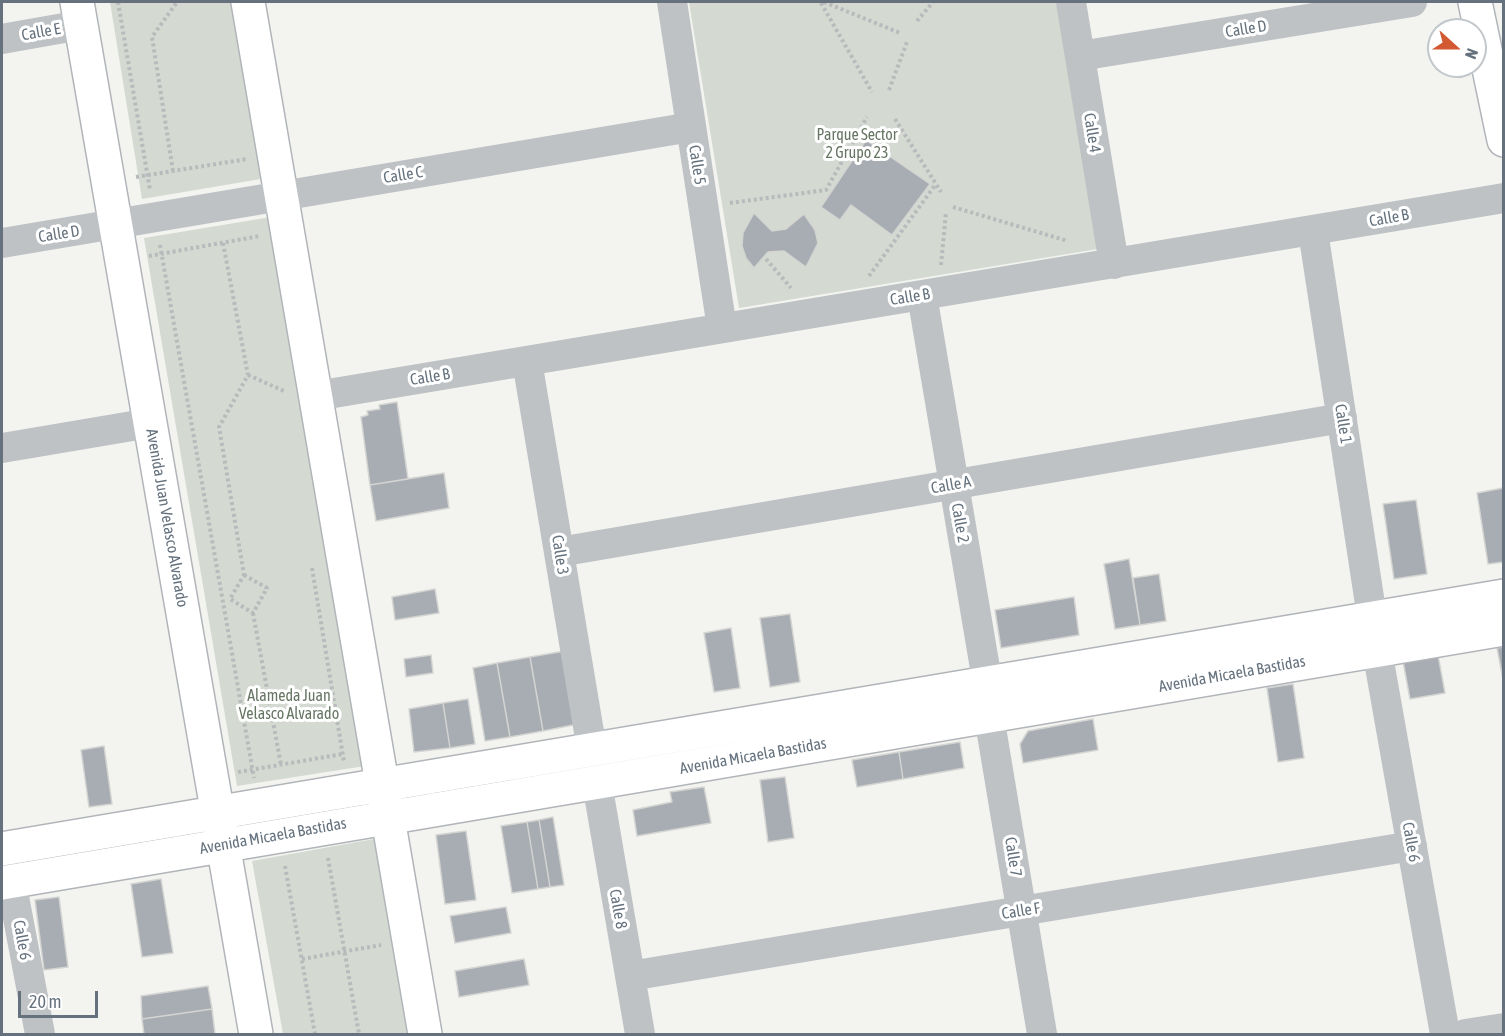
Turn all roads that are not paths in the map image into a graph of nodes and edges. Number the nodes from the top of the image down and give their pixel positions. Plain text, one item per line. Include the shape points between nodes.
1 (248, 2) edge
2 (672, 2) edge
3 (1071, 2) edge
4 (1412, 2) edge
5 (1475, 2) edge
6 (79, 13) edge
7 (2, 39) edge
8 (1080, 56) junction
9 (692, 127) junction
10 (1503, 140) edge
11 (281, 195) junction
12 (1503, 198) edge
13 (116, 225) junction
14 (1313, 231) junction
15 (2, 243) edge
16 (1114, 264) junction
17 (922, 295) junction
18 (722, 328) junction
19 (527, 361) junction
20 (316, 396) junction
21 (1342, 418) junction
22 (150, 423) junction
23 (2, 448) edge
24 (954, 485) junction
25 (560, 552) junction
26 (1503, 596) edge
27 (1372, 617) junction
28 (1503, 628) edge
29 (1377, 650) junction
30 (987, 680) junction
31 (989, 716) junction
32 (592, 750) junction
33 (597, 783) junction
34 (383, 784) junction
35 (388, 816) junction
36 (221, 828) junction
37 (1412, 846) junction
38 (2, 847) edge
39 (6, 882) edge
40 (1022, 911) junction
41 (630, 976) junction
42 (1503, 1028) edge
43 (40, 1035) edge
44 (256, 1035) edge
45 (425, 1035) edge
46 (640, 1035) edge
47 (1042, 1035) edge
48 (1445, 1035) edge
49 (1465, 1035) edge

1 - 11 street
2 - 9 street, Calle 5
3 - 8 street, Calle 4
4 - 8 street, Calle D
5 - 10 street
6 - 7 street, Calle E
6 - 13 street, Avenida Juan Velasco Alvarado
8 - 16 street, Calle 4
9 - 11 street, Calle C
9 - 18 street, Calle 5
11 - 13 street, Calle C
11 - 20 street
12 - 14 street, Calle B
13 - 15 street, Calle D
13 - 22 street, Avenida Juan Velasco Alvarado
14 - 16 street, Calle B
14 - 21 street, Calle 1
16 - 17 street, Calle B
17 - 18 street, Calle B
17 - 24 street, Calle 2
18 - 19 street, Calle B
19 - 20 street, Calle B
19 - 25 street, Calle 3
20 - 34 street
21 - 24 street, Calle A
21 - 27 street, Calle 1
22 - 23 street
22 - 36 street, Avenida Juan Velasco Alvarado
24 - 25 street, Calle A
24 - 30 street, Calle 2
25 - 32 street, Calle 3
26 - 27 street, Avenida Micaela Bastidas
27 - 30 street, Avenida Micaela Bastidas
28 - 29 street, Avenida Micaela Bastidas
29 - 31 street, Avenida Micaela Bastidas
29 - 37 street, Calle 6
30 - 31 street, Calle 7
30 - 32 street, Avenida Micaela Bastidas
31 - 33 street, Avenida Micaela Bastidas
31 - 40 street, Calle 7
32 - 34 street, Avenida Micaela Bastidas
33 - 35 street, Avenida Micaela Bastidas
33 - 41 street, Calle 8
34 - 35 street
34 - 36 street, Avenida Micaela Bastidas via 259,806
35 - 36 street, Avenida Micaela Bastidas
35 - 45 street
36 - 38 street, Avenida Micaela Bastidas
36 - 39 street, Avenida Micaela Bastidas
36 - 44 street, Avenida Juan Velasco Alvarado
37 - 40 street, Calle F
37 - 48 street, Calle 6
39 - 43 street, Calle 6
40 - 41 street, Calle F
40 - 47 street, Calle 7
41 - 46 street, Calle 8
42 - 49 street

